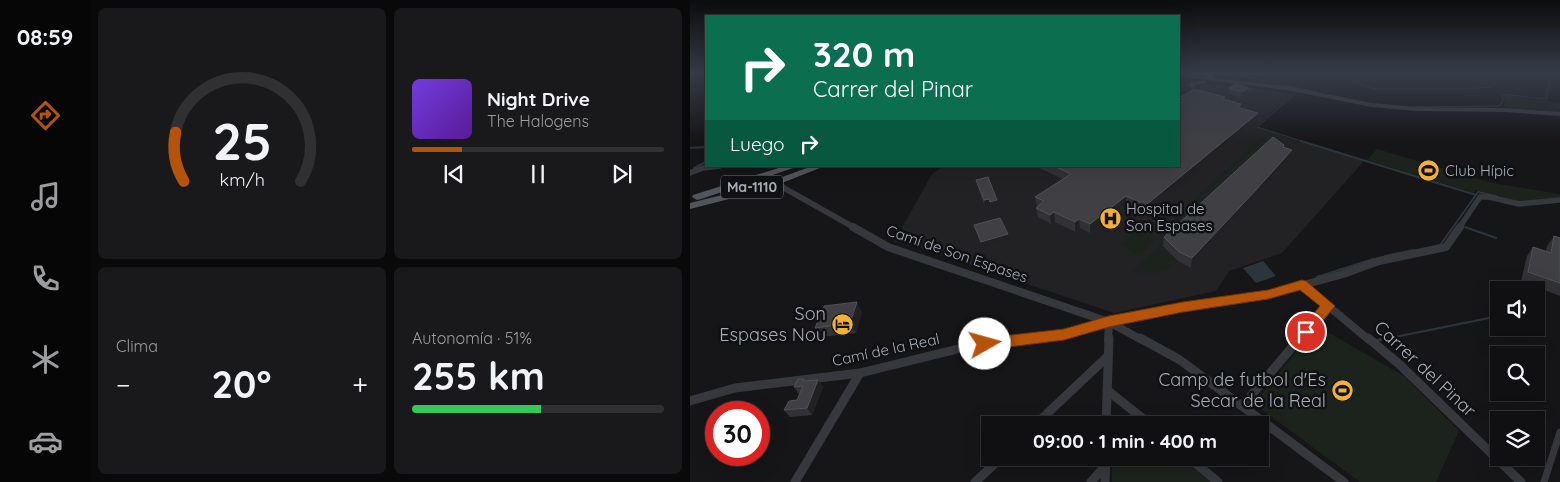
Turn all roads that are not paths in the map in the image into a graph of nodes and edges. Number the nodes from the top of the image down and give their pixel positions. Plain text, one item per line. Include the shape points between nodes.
1 (1324, 96) edge
2 (1560, 114) edge
3 (712, 167) edge
4 (792, 167) edge
5 (801, 167) edge
6 (810, 167) edge
7 (818, 167) edge
8 (690, 174) edge
9 (778, 182) junction
10 (1560, 200) edge
11 (690, 203) edge
12 (1302, 284) junction
13 (1328, 306) junction
14 (1109, 322) junction
15 (1108, 356) junction
16 (860, 373) junction
17 (1107, 390) junction
18 (690, 401) edge
19 (1243, 405) junction
20 (1045, 416) edge
21 (1106, 416) edge
22 (1140, 416) edge
23 (1560, 432) edge
24 (992, 466) edge
25 (1103, 466) edge
26 (1106, 466) edge
27 (1199, 466) edge
28 (795, 482) edge
29 (975, 482) edge
30 (1091, 482) edge
31 (1105, 482) edge
32 (1218, 482) edge
33 (1344, 482) edge
34 (1521, 482) edge
35 (1544, 482) edge

1 - 2 street via 1395,108
3 - 8 street
4 - 11 main road
5 - 11 main road, Ma-1110
6 - 11 main road, Ma-1110 via 752,188
7 - 9 main road
9 - 11 main road via 718,200
9 - 14 street, Camí de Son Espases via 888,247
10 - 12 street, Camí de la Real via 1519,204 1480,197 1446,247 1379,260 1343,274
12 - 13 street, Carrer del Pinar
12 - 14 street, Camí de la Real via 1268,295
13 - 19 street
13 - 34 street, Carrer del Pinar via 1399,364
14 - 15 street
14 - 16 street, Camí de la Real via 1064,335 966,346
14 - 19 street, Camí de Son Espases via 1180,360
15 - 17 street
15 - 20 street
16 - 18 street, Camí de la Real via 735,388
16 - 28 street
17 - 21 street
17 - 22 street
19 - 33 street, Camí de Son Espases
23 - 35 street
24 - 29 street
25 - 30 street
26 - 31 street
27 - 32 street

